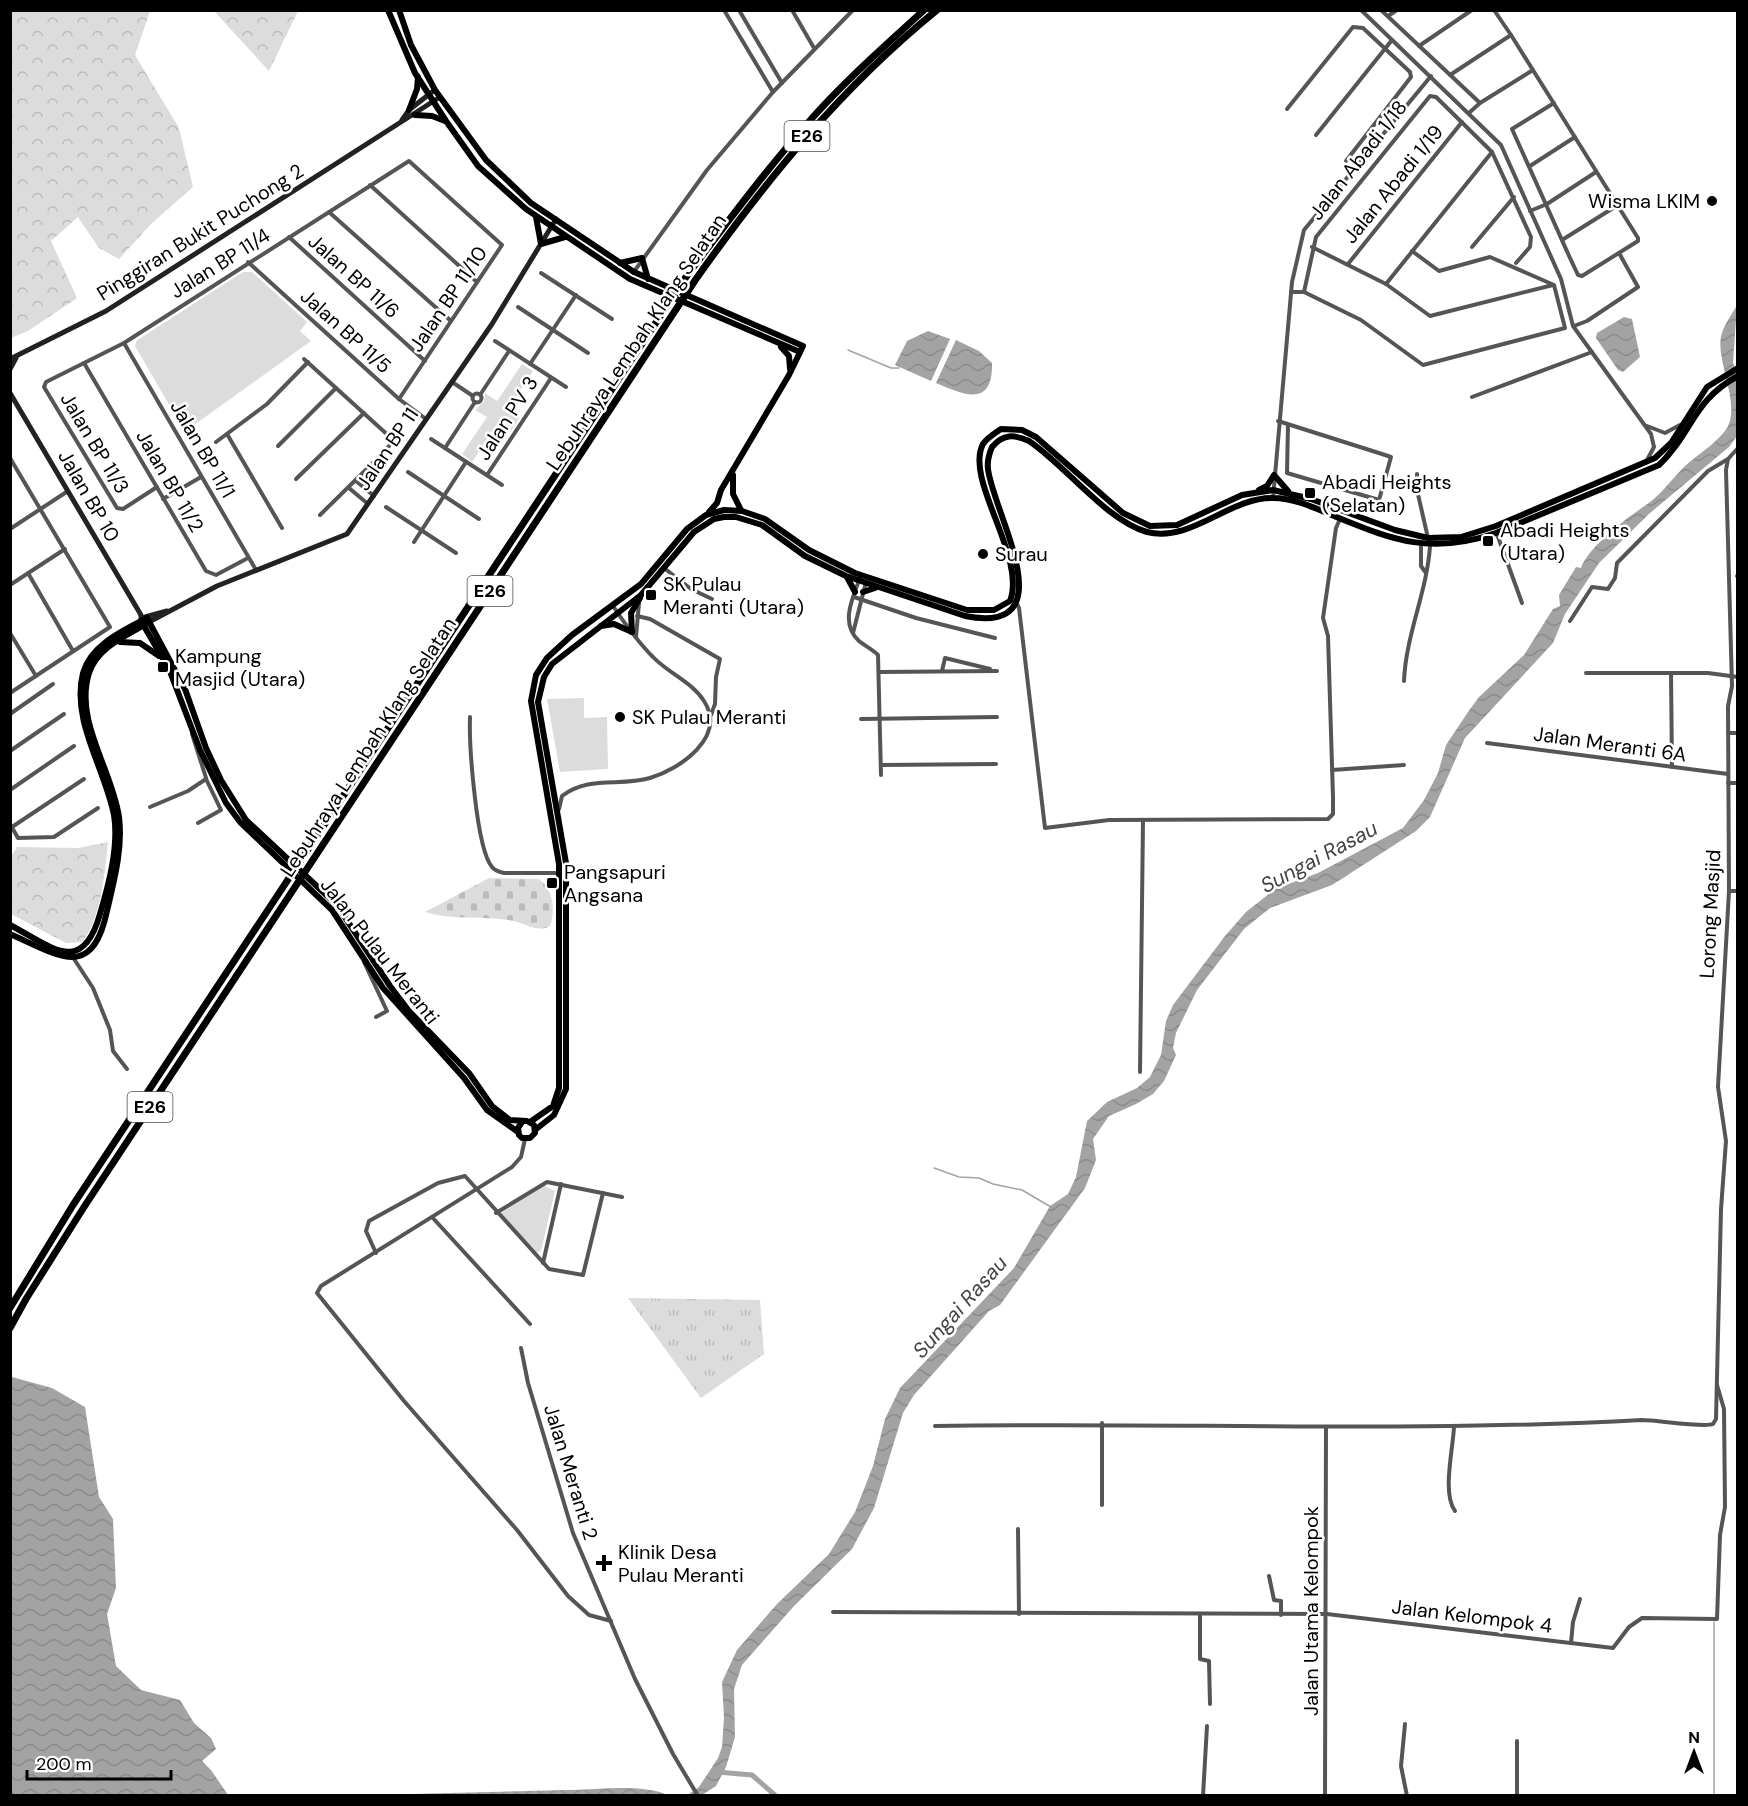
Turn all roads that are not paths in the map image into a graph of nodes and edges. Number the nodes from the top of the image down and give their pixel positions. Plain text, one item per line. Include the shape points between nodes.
1 (388, 10) edge
2 (399, 10) edge
3 (724, 10) edge
4 (739, 10) edge
5 (792, 10) edge
6 (853, 10) edge
7 (924, 10) edge
8 (937, 10) edge
9 (1361, 10) edge
10 (1382, 10) edge
11 (1397, 10) edge
12 (1472, 10) edge
13 (1494, 10) edge
14 (1388, 16) junction
15 (1511, 35) junction
16 (1392, 40) junction
17 (1419, 46) junction
18 (814, 48) junction
19 (1385, 49) junction
20 (1533, 70) junction
21 (1450, 75) junction
22 (1431, 76) junction
23 (418, 77) junction
24 (782, 83) junction
25 (435, 90) junction
26 (773, 92) junction
27 (429, 95) junction
28 (440, 97) junction
29 (434, 102) junction
30 (1480, 103) junction
31 (1554, 103) junction
32 (409, 110) junction
33 (1287, 110) dead end
34 (1470, 112) junction
35 (416, 115) junction
36 (446, 121) junction
37 (401, 122) junction
38 (1462, 122) junction
39 (1316, 135) dead end
40 (1575, 137) junction
41 (1492, 152) junction
42 (1346, 161) dead end
43 (1530, 166) junction
44 (1596, 172) junction
45 (370, 185) junction
46 (1514, 197) junction
47 (1546, 204) junction
48 (1618, 205) junction
49 (1530, 211) junction
50 (329, 212) junction
51 (534, 215) junction
52 (556, 219) junction
53 (551, 228) junction
54 (289, 237) junction
55 (566, 237) junction
56 (1562, 240) junction
57 (541, 244) junction
58 (501, 245) joint
59 (1472, 247) dead end
60 (1312, 248) junction
61 (1412, 251) junction
62 (1618, 253) junction
63 (642, 258) junction
64 (248, 262) junction
65 (620, 263) junction
66 (1516, 263) dead end
67 (1347, 264) junction
68 (634, 272) junction
69 (541, 273) dead end
70 (630, 279) junction
71 (648, 279) junction
72 (477, 282) junction
73 (1386, 284) junction
74 (1554, 285) junction
75 (1291, 292) junction
76 (1304, 292) junction
77 (576, 295) junction
78 (518, 307) dead end
79 (612, 319) dead end
80 (452, 321) junction
81 (1573, 326) junction
82 (553, 330) junction
83 (495, 341) dead end
84 (773, 341) junction
85 (124, 343) junction
86 (802, 349) junction
87 (509, 351) junction
88 (1592, 352) junction
89 (588, 353) dead end
90 (17, 356) junction
91 (10, 359) edge
92 (425, 361) junction
93 (84, 363) junction
94 (530, 364) junction
95 (1737, 368) edge
96 (10, 369) edge
97 (789, 375) junction
98 (1737, 376) edge
99 (551, 378) junction
100 (452, 381) junction
101 (1717, 383) junction
102 (45, 384) joint
103 (566, 387) dead end
104 (336, 388) junction
105 (10, 393) edge
106 (480, 395) junction
107 (473, 396) junction
108 (1472, 397) dead end
109 (399, 399) junction
110 (475, 402) junction
111 (364, 412) junction
112 (426, 419) junction
113 (1278, 421) junction
114 (1683, 422) junction
115 (1287, 424) junction
116 (1647, 425) junction
117 (227, 434) junction
118 (431, 439) dead end
119 (216, 441) dead end
120 (278, 446) dead end
121 (445, 448) junction
122 (1737, 448) edge
123 (10, 458) edge
124 (1728, 459) junction
125 (466, 462) junction
126 (1643, 465) junction
127 (408, 472) dead end
128 (734, 472) junction
129 (1417, 474) dead end
130 (487, 475) junction
131 (1274, 475) junction
132 (201, 477) junction
133 (296, 479) dead end
134 (356, 481) junction
135 (502, 485) dead end
136 (157, 487) junction
137 (349, 488) junction
138 (69, 490) junction
139 (1254, 492) junction
140 (1273, 494) junction
141 (1294, 494) junction
142 (374, 496) junction
143 (444, 496) junction
144 (163, 499) junction
145 (368, 504) junction
146 (386, 507) dead end
147 (42, 509) junction
148 (742, 511) junction
149 (320, 515) dead end
150 (706, 515) junction
151 (479, 519) dead end
152 (1340, 519) junction
153 (282, 528) dead end
154 (10, 529) edge
155 (421, 530) junction
156 (1496, 533) junction
157 (414, 542) dead end
158 (1429, 542) junction
159 (1422, 545) junction
160 (65, 549) junction
161 (456, 553) dead end
162 (248, 558) junction
163 (664, 568) junction
164 (256, 570) junction
165 (28, 573) junction
166 (1426, 573) junction
167 (846, 576) junction
168 (863, 579) junction
169 (10, 585) edge
170 (878, 587) junction
171 (854, 594) junction
172 (862, 596) junction
173 (640, 597) junction
174 (712, 599) dead end
175 (1016, 602) junction
176 (1522, 603) dead end
177 (613, 606) junction
178 (617, 613) junction
179 (637, 616) junction
180 (144, 621) junction
181 (1570, 621) dead end
182 (598, 627) junction
183 (634, 634) junction
184 (853, 634) junction
185 (11, 637) edge
186 (994, 638) dead end
187 (115, 643) junction
188 (73, 651) junction
189 (166, 663) junction
190 (942, 671) junction
191 (879, 672) junction
192 (1586, 673) dead end
193 (1671, 674) junction
194 (36, 676) junction
195 (1731, 677) junction
196 (1737, 677) edge
197 (1404, 681) dead end
198 (53, 684) dead end
199 (1732, 686) junction
200 (1737, 692) edge
201 (10, 693) edge
202 (10, 714) edge
203 (64, 714) dead end
204 (711, 716) junction
205 (470, 717) dead end
206 (997, 717) dead end
207 (880, 718) junction
208 (861, 719) dead end
209 (193, 730) junction
210 (1728, 733) junction
211 (1737, 733) edge
212 (1487, 743) dead end
213 (74, 746) dead end
214 (10, 752) edge
215 (996, 764) dead end
216 (881, 765) junction
217 (1404, 765) dead end
218 (1672, 767) junction
219 (1332, 770) junction
220 (1728, 774) junction
221 (881, 775) dead end
222 (84, 779) dead end
223 (206, 779) junction
224 (1728, 783) junction
225 (1737, 783) edge
226 (10, 790) edge
227 (150, 807) dead end
228 (98, 808) dead end
229 (559, 815) junction
230 (1143, 820) junction
231 (198, 823) dead end
232 (11, 826) edge
233 (559, 873) junction
234 (1729, 891) junction
235 (1737, 891) edge
236 (10, 926) edge
237 (10, 934) edge
238 (74, 959) junction
239 (364, 959) junction
240 (376, 1017) dead end
241 (127, 1069) dead end
242 (1140, 1072) dead end
243 (522, 1122) junction
244 (530, 1122) junction
245 (535, 1130) junction
246 (518, 1132) junction
247 (525, 1139) junction
248 (561, 1184) junction
249 (475, 1191) junction
250 (603, 1193) junction
251 (622, 1197) dead end
252 (496, 1213) junction
253 (432, 1217) junction
254 (376, 1253) junction
255 (543, 1263) junction
256 (10, 1308) edge
257 (530, 1324) dead end
258 (10, 1328) edge
259 (521, 1348) dead end
260 (1717, 1384) junction
261 (1102, 1423) junction
262 (935, 1426) dead end
263 (1326, 1427) junction
264 (1454, 1427) junction
265 (1102, 1505) dead end
266 (1455, 1511) dead end
267 (1018, 1529) dead end
268 (1269, 1576) dead end
269 (1580, 1599) dead end
270 (833, 1612) dead end
271 (1019, 1614) junction
272 (1200, 1614) junction
273 (1327, 1614) junction
274 (1281, 1615) junction
275 (611, 1621) junction
276 (1571, 1643) junction
277 (1210, 1704) dead end
278 (1405, 1724) dead end
279 (1207, 1726) dead end
280 (1517, 1741) dead end
281 (698, 1796) edge
282 (1203, 1796) edge
283 (1325, 1796) edge
284 (1407, 1796) edge
285 (1517, 1796) edge

1 - 23 main road
2 - 25 main road via 411,45
3 - 26 street
4 - 24 street
5 - 18 street
6 - 18 street
7 - 256 highway, Lebuhraya Lembah Klang Selatan / E26 via 814,116 688,274 72,1204
8 - 258 highway, Lebuhraya Lembah Klang Selatan / E26 via 871,68 820,121 757,194 696,279 84,1207
9 - 16 street
10 - 14 street
11 - 14 street
12 - 17 street
13 - 15 street
14 - 17 street
15 - 20 street
15 - 21 street
16 - 19 street
16 - 22 street
17 - 21 street
18 - 24 street
19 - 33 street via 1363,27 1353,27
19 - 39 street
19 - 42 street via 1410,72 1410,82
20 - 30 street
20 - 31 street
21 - 30 street
22 - 34 street
22 - 75 street via 1304,230
23 - 27 main road
23 - 32 main road
24 - 26 street
25 - 27 street, Pinggiran Bukit Puchong 2
25 - 28 main road
26 - 63 street via 707,170
27 - 29 main road
27 - 32 street, Pinggiran Bukit Puchong 2
28 - 29 street, Pinggiran Bukit Puchong 2
28 - 52 main road via 486,160 525,198
29 - 35 street, Pinggiran Bukit Puchong 2
29 - 36 main road
30 - 34 street
31 - 40 street
31 - 43 street via 1512,129
32 - 37 street, Pinggiran Bukit Puchong 2
34 - 49 street via 1501,145
35 - 36 main road
35 - 37 street, Pinggiran Bukit Puchong 2
36 - 51 main road via 478,166
37 - 90 street, Pinggiran Bukit Puchong 2 via 106,311
38 - 41 street, Jalan Abadi 1/18
38 - 60 street, Jalan Abadi 1/18 via 1436,97 1426,98 1330,218
38 - 67 street, Jalan Abadi 1/19
40 - 43 street
40 - 44 street
41 - 46 street, Jalan Abadi 1/18
41 - 61 street
43 - 47 street
44 - 47 street
44 - 48 street
45 - 50 street, Jalan BP 11/4
45 - 58 street, Jalan BP 11/4 via 409,161
45 - 72 street
46 - 59 street
46 - 66 street, Jalan Abadi 1/18 via 1532,242
47 - 49 street
47 - 56 street
48 - 56 street
48 - 62 street via 1638,238
49 - 81 street via 1561,279
50 - 54 street, Jalan BP 11/4
50 - 80 street
51 - 53 main road
51 - 57 main road
52 - 53 street, Jalan BP 11
52 - 65 main road
53 - 55 main road
53 - 57 street, Jalan BP 11
54 - 64 street, Jalan BP 11/4
54 - 92 street, Jalan BP 11/6
55 - 57 main road
55 - 70 main road
56 - 62 street via 1578,275 1582,276
57 - 100 street, Jalan BP 11
58 - 72 street, Jalan BP 11/10
60 - 67 street
60 - 76 street, Jalan Abadi 1/18
61 - 73 street
61 - 74 street via 1439,271 1490,257
62 - 81 street via 1639,284 1637,289
63 - 65 main road
63 - 68 street
63 - 71 main road
64 - 85 street, Jalan BP 11/4
64 - 109 street, Jalan BP 11/5
65 - 68 main road
67 - 73 street
68 - 70 street
68 - 71 main road
69 - 77 street
70 - 84 main road
71 - 86 main road
72 - 80 street, Jalan BP 11/10
73 - 74 street via 1430,316
74 - 76 street via 1565,328 1423,365 1361,320
75 - 76 street
75 - 113 street
77 - 79 street
77 - 82 street
78 - 82 street
80 - 92 street, Jalan BP 11/10
81 - 88 street
82 - 89 street
82 - 94 street
83 - 87 street
84 - 86 main road
84 - 97 main road via 789,356
85 - 93 street, Jalan BP 11/4
85 - 132 street, Jalan BP 11/1
86 - 97 main road
87 - 94 street
87 - 106 street
88 - 108 street
88 - 116 street
90 - 91 street, Pinggiran Bukit Puchong 2
90 - 96 street
92 - 109 street, Jalan BP 11/10
93 - 102 street, Jalan BP 11/4
93 - 136 street, Jalan BP 11/2
94 - 99 street
95 - 101 main road
97 - 128 main road
98 - 101 main road
99 - 103 street
99 - 130 street, Jalan PV 3
100 - 107 street
100 - 112 street, Jalan BP 11
101 - 114 main road via 1702,392
101 - 156 main road via 1676,449 1659,465
102 - 136 street, Jalan BP 11/3 via 117,508 123,509
104 - 111 street
104 - 117 street via 306,361 267,404
104 - 120 street
105 - 138 street, Jalan BP 10
106 - 107 street
106 - 110 street via 480,402
107 - 110 street
109 - 112 street, Jalan BP 11/5
110 - 121 street
111 - 133 street
111 - 134 street via 390,436 387,449
112 - 142 street, Jalan BP 11
113 - 115 street
113 - 131 street
114 - 116 street via 1665,433
114 - 126 main road via 1671,443
115 - 115 street via 1287,472 1378,502 1391,457
116 - 126 street via 1654,447
117 - 119 street
117 - 153 street
118 - 121 street
121 - 125 street
122 - 124 street
123 - 147 street
124 - 181 street via 1703,477 1617,563 1616,578 1608,589 1592,587
124 - 195 street, Lorong Masjid
125 - 130 street
125 - 143 street
126 - 158 main road via 1496,526
127 - 143 street
128 - 148 main road via 733,494
128 - 150 main road
129 - 158 street
130 - 135 street
131 - 139 main road via 1267,486
131 - 140 street
131 - 141 main road via 1284,489
132 - 144 street
132 - 162 street, Jalan BP 11/1
134 - 137 street
134 - 142 street
136 - 144 street, Jalan BP 11/2
137 - 145 street
137 - 149 street
138 - 147 street
138 - 180 street, Jalan BP 10
139 - 140 main road
139 - 168 main road via 1177,525 1150,526 1123,513 1036,437 1022,430 1001,429 984,443 980,463 1008,558 1010,601 994,610 968,610
140 - 141 main road
140 - 152 main road
140 - 175 main road via 1179,531 1148,532 1120,519 1038,447 1021,437 1005,437 992,447 988,472 1019,573
141 - 158 main road
142 - 145 street, Jalan BP 11
143 - 151 street
143 - 155 street
144 - 162 street, Jalan BP 11/2 via 206,571 216,575
145 - 164 street, Jalan BP 11 via 353,527 340,538
146 - 155 street
147 - 154 street
147 - 160 street
148 - 150 main road
148 - 168 main road via 765,519 809,550
150 - 177 main road via 680,537 641,584
152 - 159 main road
152 - 219 street via 1323,622 1328,636
155 - 157 street
155 - 161 street
156 - 158 main road via 1463,543
156 - 176 street
158 - 159 main road
158 - 166 street
159 - 166 street via 1421,566
160 - 165 street
160 - 188 street via 110,625
162 - 164 street, Jalan BP 11/1
163 - 167 main road via 689,536 704,524 736,517 762,525 805,556
163 - 173 main road
163 - 174 street
164 - 180 street, Jalan BP 11
165 - 169 street
165 - 188 street
166 - 197 street via 1409,633
167 - 168 main road
167 - 171 main road
168 - 170 main road
168 - 171 street
168 - 172 street
170 - 172 main road
170 - 175 main road via 979,618 999,616
171 - 172 street
171 - 184 street via 848,619
172 - 184 street
172 - 186 street via 916,618
173 - 178 main road
173 - 179 street
173 - 183 main road via 631,613
175 - 230 street via 1045,828
177 - 178 street
177 - 233 main road via 556,647 541,667 532,689
178 - 182 main road
178 - 183 street
179 - 183 street
179 - 204 street via 650,619 720,659
180 - 187 main road
180 - 189 main road, Jalan Pulau Meranti
180 - 236 main road via 97,648 89,658 79,696 116,831 105,897 92,937 87,946 69,953
180 - 243 main road, Jalan Pulau Meranti via 185,689 206,748 246,820 337,905 396,994 469,1073 492,1106
182 - 183 main road via 614,624
182 - 229 main road via 552,664 539,690 541,728
183 - 204 street via 653,657 697,692
184 - 191 street via 878,655
185 - 194 street
187 - 189 main road via 145,645
187 - 238 main road via 94,660 85,709 118,813 119,850 101,935 86,955
188 - 194 street
189 - 209 main road, Jalan Pulau Meranti
190 - 190 street via 964,671 997,671 945,658
190 - 191 street
191 - 207 street
192 - 193 street
193 - 195 street
193 - 218 street
194 - 201 street
195 - 196 street
195 - 199 street, Lorong Masjid
198 - 202 street
199 - 200 street
199 - 210 street, Lorong Masjid
203 - 214 street
204 - 229 street via 706,738 681,762 651,778 589,783 569,790 560,798
205 - 233 street via 475,804 489,864 504,873
206 - 207 street
207 - 208 street
207 - 216 street
209 - 223 street via 192,739
209 - 239 main road, Jalan Pulau Meranti via 226,803 240,822 320,897
210 - 211 street
210 - 220 street, Lorong Masjid
212 - 218 street, Jalan Meranti 6A
213 - 226 street
215 - 216 street
216 - 221 street
217 - 219 street
218 - 220 street, Jalan Meranti 6A
219 - 230 street via 1333,814 1328,819
220 - 224 street, Lorong Masjid
222 - 232 street
223 - 227 street
223 - 231 street via 221,810
224 - 225 street
224 - 234 street, Lorong Masjid
228 - 232 street via 54,837 18,838
229 - 245 main road via 566,863 566,1089 555,1114
230 - 242 street
233 - 244 main road via 558,1096 553,1106
234 - 235 street
234 - 260 street, Lorong Masjid via 1719,1044 1720,1112 1726,1141
237 - 238 main road
238 - 241 street via 93,988 110,1030 113,1052
239 - 240 street via 387,1011
239 - 246 main road, Jalan Pulau Meranti via 404,1014 464,1078 487,1110
243 - 244 main road
243 - 246 main road
244 - 245 main road
245 - 247 main road via 532,1137
246 - 247 main road
247 - 249 street via 517,1162
248 - 250 street
248 - 252 street via 543,1182
248 - 255 street
249 - 252 street
249 - 253 street
249 - 254 street via 465,1176 445,1180 369,1221 366,1231
250 - 251 street
250 - 255 street via 583,1275 549,1269
252 - 255 street
253 - 254 street
253 - 257 street
254 - 275 street via 321,1286 318,1296 517,1530 568,1596 589,1615
259 - 275 street, Jalan Meranti 2 via 573,1533
260 - 264 street via 1716,1419 1708,1426 1642,1420
260 - 276 street, Jalan Kelompok 4 via 1724,1409 1725,1507 1720,1535 1718,1619 1642,1618 1629,1627 1613,1648
261 - 262 street
261 - 263 street
261 - 265 street
263 - 264 street
263 - 273 street, Jalan Utama Kelompok
264 - 266 street via 1449,1491
267 - 271 street
268 - 274 street via 1274,1600 1281,1601
269 - 276 street
270 - 271 street, Jalan Kelompok 4
271 - 272 street, Jalan Kelompok 4
272 - 274 street, Jalan Kelompok 4
272 - 277 street via 1200,1659 1209,1661
273 - 274 street, Jalan Kelompok 4
273 - 276 street, Jalan Kelompok 4
273 - 283 street, Jalan Utama Kelompok
275 - 281 street, Jalan Meranti 2 via 649,1706
278 - 284 street via 1401,1766
279 - 282 street
280 - 285 street

